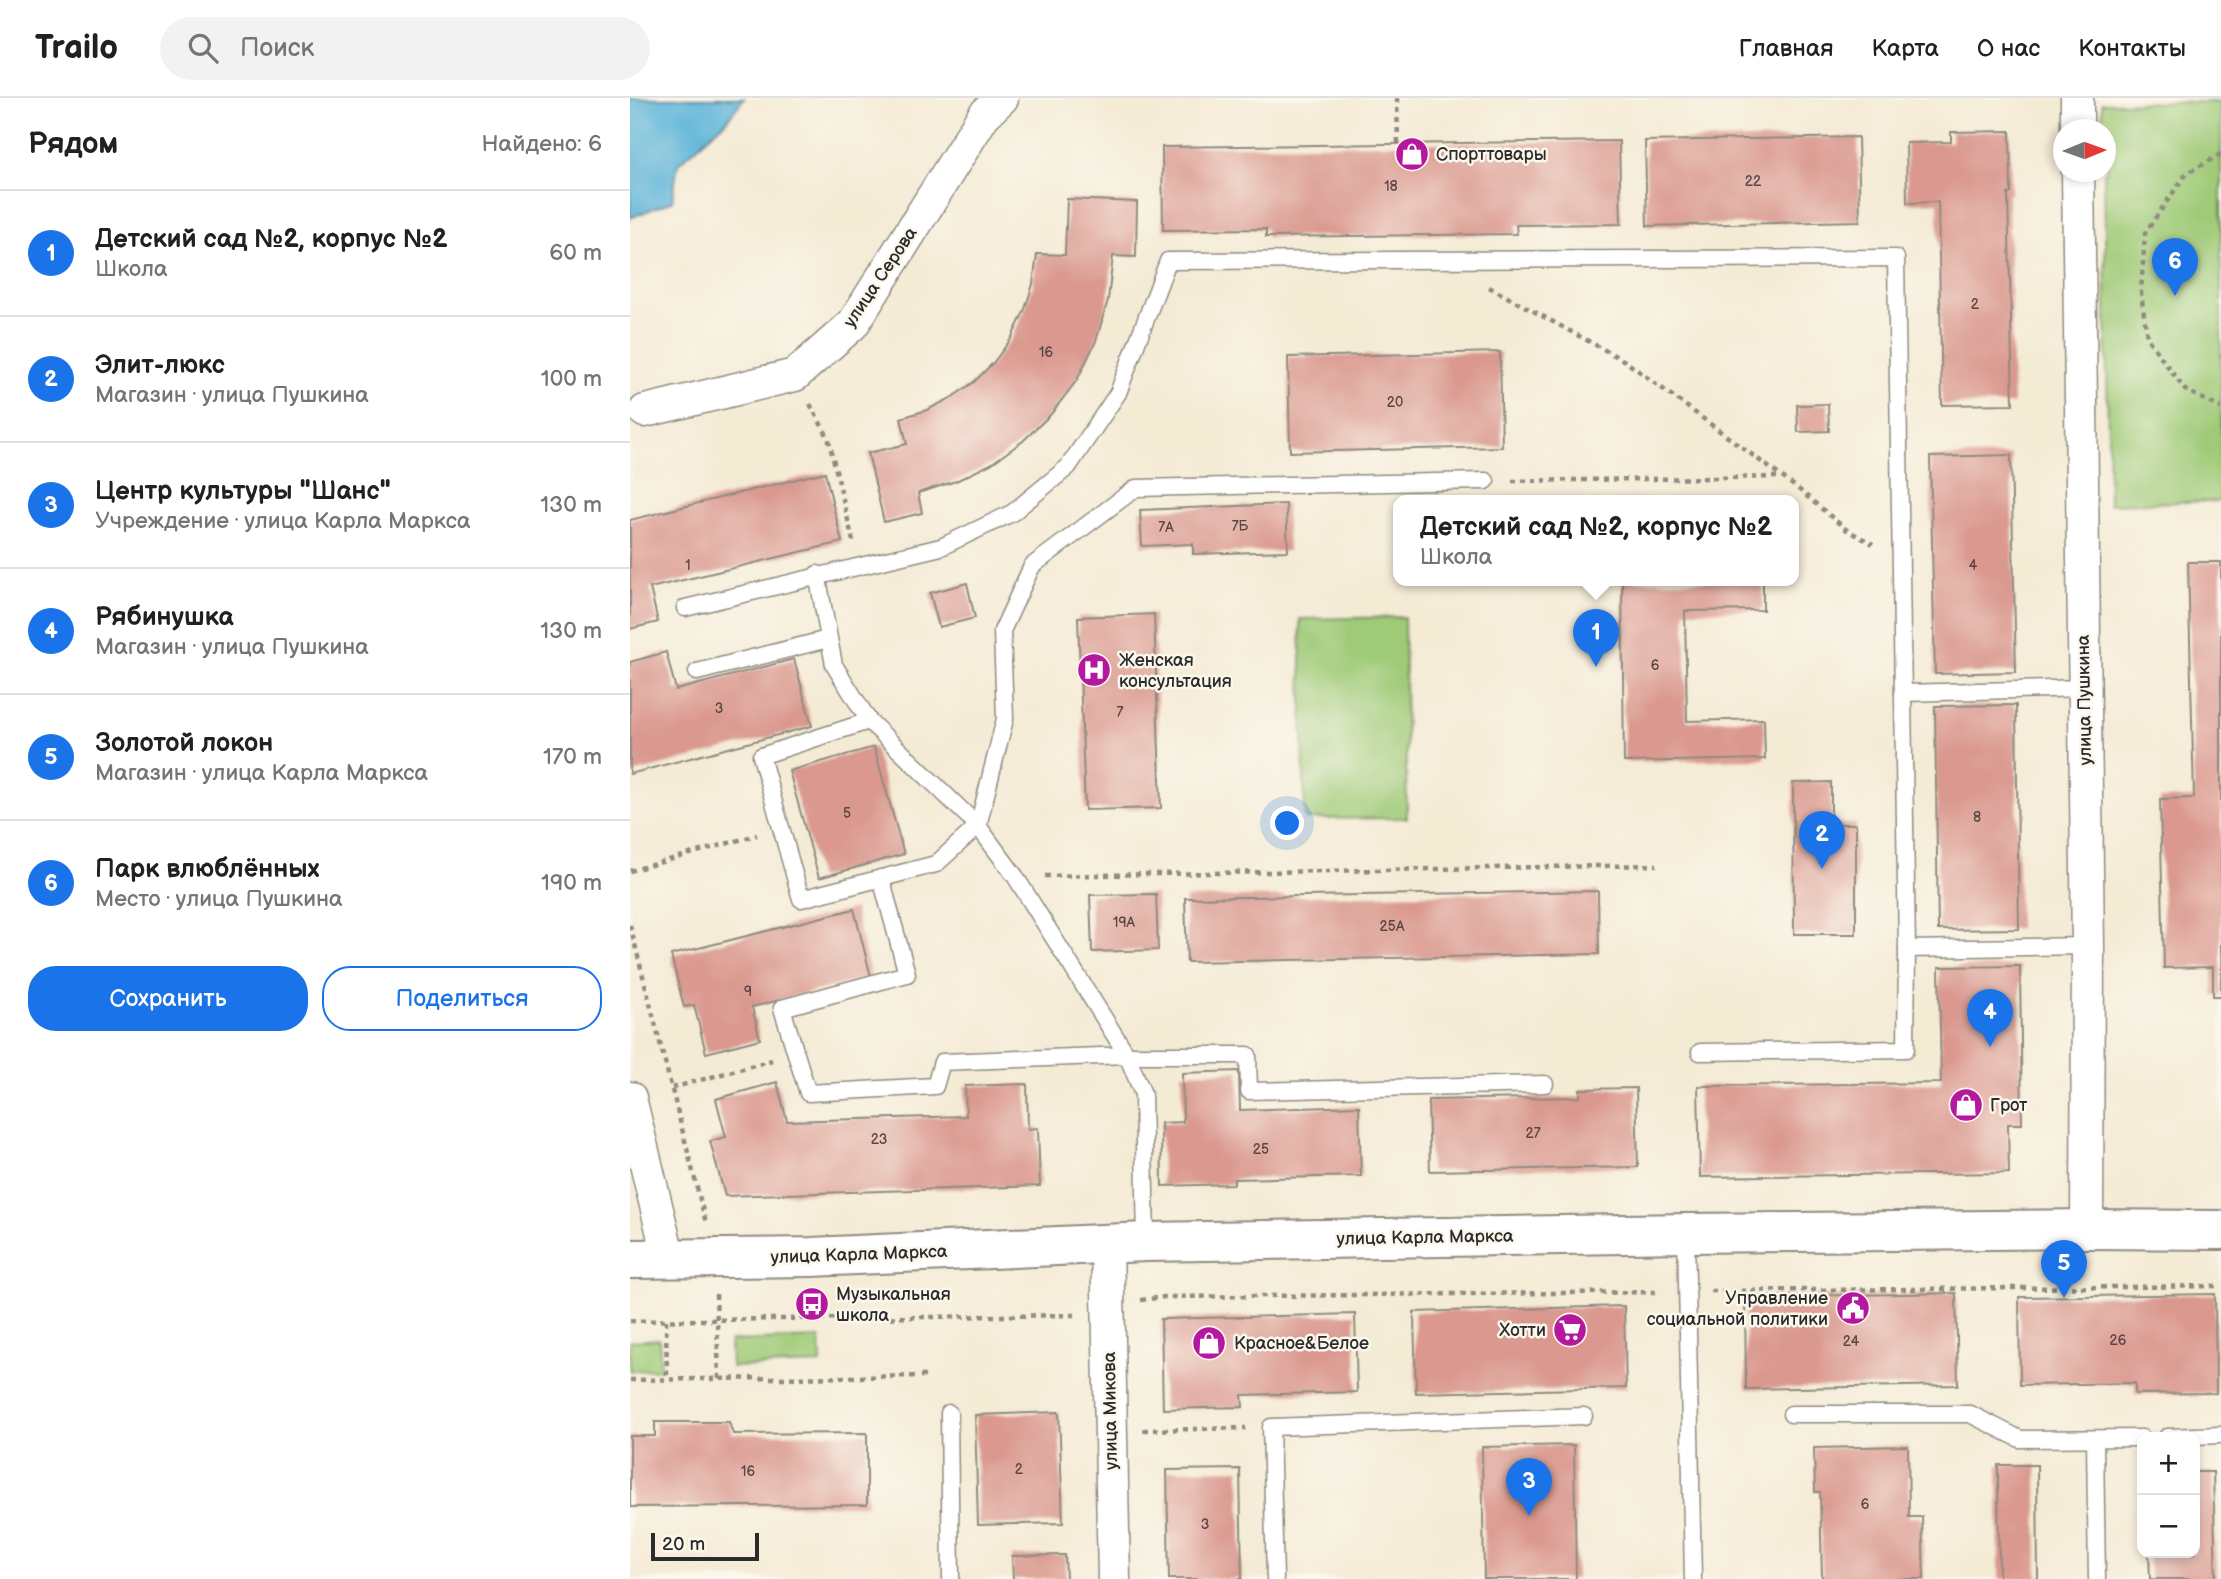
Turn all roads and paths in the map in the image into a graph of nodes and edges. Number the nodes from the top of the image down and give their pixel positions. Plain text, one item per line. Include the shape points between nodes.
1 (1002, 98) edge
2 (1397, 98) edge
3 (2077, 98) edge
4 (2077, 119) edge
5 (1398, 144) dead end
6 (2221, 153) edge
7 (2078, 182) edge
8 (1439, 260) junction
9 (794, 375) junction
10 (2221, 408) edge
11 (638, 413) edge
12 (1780, 477) junction
13 (1486, 481) joint
14 (1900, 557) junction
15 (858, 565) junction
16 (817, 574) junction
17 (685, 608) dead end
18 (828, 639) junction
19 (697, 673) dead end
20 (2084, 688) junction
21 (1903, 693) junction
22 (869, 721) junction
23 (978, 826) junction
24 (781, 829) junction
25 (1657, 864) dead end
26 (630, 871) edge
27 (1014, 876) junction
28 (881, 878) junction
29 (630, 925) edge
30 (2088, 946) junction
31 (1907, 949) junction
32 (1700, 1052) dead end
33 (795, 1053) junction
34 (1127, 1055) junction
35 (1545, 1084) dead end
36 (672, 1088) junction
37 (630, 1098) edge
38 (2087, 1229) junction
39 (2221, 1230) edge
40 (1686, 1233) junction
41 (1146, 1242) junction
42 (1107, 1243) junction
43 (714, 1258) junction
44 (630, 1259) edge
45 (669, 1259) junction
46 (2221, 1286) edge
47 (1687, 1291) junction
48 (1109, 1313) junction
49 (718, 1318) junction
50 (666, 1320) junction
51 (630, 1321) edge
52 (925, 1376) dead end
53 (719, 1379) junction
54 (630, 1380) edge
55 (667, 1380) junction
56 (949, 1413) dead end
57 (1791, 1415) dead end
58 (1584, 1416) dead end
59 (1271, 1427) junction
60 (1111, 1431) junction
61 (2221, 1435) edge
62 (2200, 1436) edge
63 (2137, 1438) edge
64 (2095, 1440) junction
65 (951, 1579) edge
66 (1114, 1579) edge
67 (1275, 1579) edge
68 (1693, 1579) edge
69 (2097, 1579) edge

1 - 9 street, улица Серова via 984,115 853,324
2 - 5 path
3 - 4 street
6 - 10 path via 2186,174 2145,233 2141,292 2147,338 2185,390
7 - 20 street, улица Пушкина
8 - 12 path via 1625,360
8 - 14 lane via 1896,257
8 - 15 lane via 1168,261 1118,393 1068,467 1012,513 941,547
9 - 11 street, улица Серова
9 - 15 path via 828,437
12 - 13 path
12 - 14 path via 1847,530
13 - 23 lane via 1136,488 1032,566 1002,631 1004,719
14 - 21 lane
15 - 16 lane
16 - 17 lane
16 - 18 lane
18 - 19 lane
18 - 22 lane via 834,665
20 - 21 lane
20 - 30 street, улица Пушкина
21 - 31 lane
22 - 23 lane
22 - 24 lane via 761,756
23 - 27 lane
23 - 28 lane via 936,864
24 - 26 path
24 - 28 lane via 801,899
25 - 27 path
27 - 34 lane
28 - 33 lane via 907,974 782,1008
29 - 36 path
30 - 31 lane
30 - 38 street, улица Пушкина
31 - 32 lane via 1906,1049
33 - 34 lane via 808,1093 935,1086 942,1062
33 - 36 path
34 - 35 lane via 1248,1055 1249,1091
34 - 41 lane via 1143,1094
36 - 43 path
37 - 45 street
38 - 39 main road, улица Карла Маркса
38 - 40 main road, улица Карла Маркса
40 - 41 main road, улица Карла Маркса
40 - 47 lane
41 - 42 main road, улица Карла Маркса
42 - 43 main road, улица Карла Маркса
42 - 48 street, улица Микова
43 - 45 main road, улица Карла Маркса
43 - 49 path
44 - 45 main road, улица Карла Маркса
46 - 47 path
47 - 48 path via 1164,1297 1144,1299
47 - 68 lane
48 - 49 path
48 - 60 street, улица Микова
49 - 50 path
49 - 53 path
50 - 51 path
50 - 55 path
52 - 53 path
53 - 55 path
54 - 55 path
56 - 65 lane
57 - 64 lane via 1970,1414 2020,1439
58 - 59 lane
59 - 60 path
59 - 67 lane
60 - 66 street, улица Микова
61 - 62 lane
63 - 64 lane
64 - 69 lane

